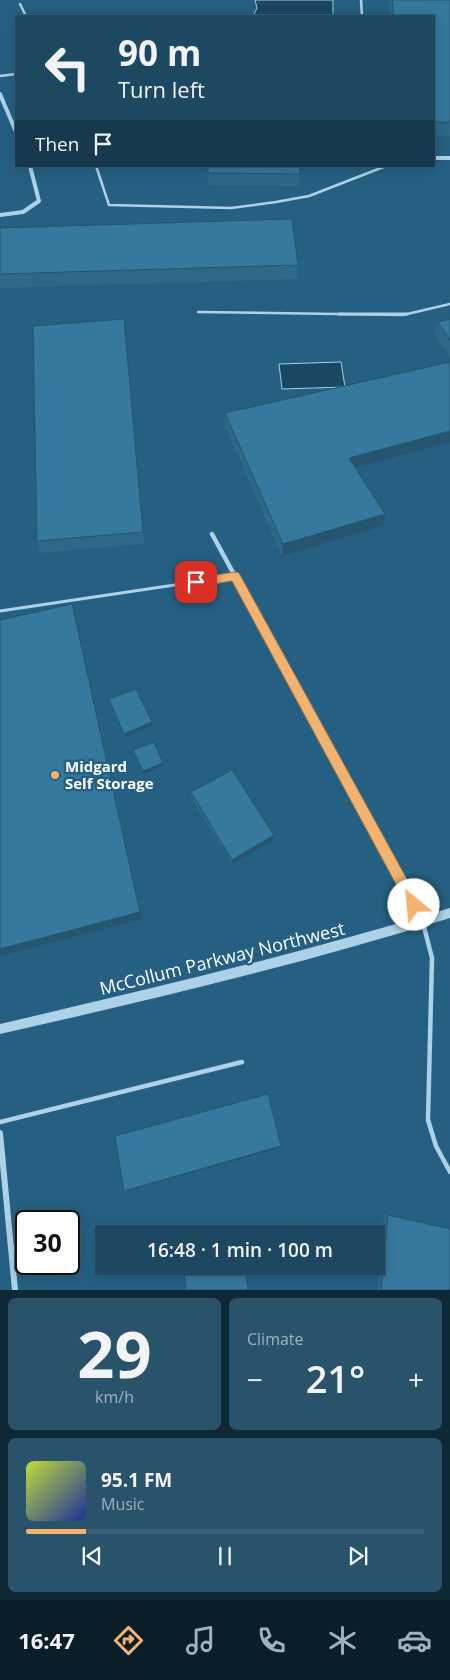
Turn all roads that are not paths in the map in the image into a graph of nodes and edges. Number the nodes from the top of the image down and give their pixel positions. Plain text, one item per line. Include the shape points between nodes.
1 (360, 0) edge
2 (20, 4) dead end
3 (26, 15) edge
4 (362, 15) edge
5 (15, 74) edge
6 (0, 76) edge
7 (0, 94) edge
8 (15, 130) edge
9 (435, 158) edge
10 (450, 158) edge
11 (30, 167) edge
12 (96, 167) edge
13 (383, 167) edge
14 (0, 215) edge
15 (450, 304) edge
16 (198, 312) dead end
17 (212, 534) dead end
18 (235, 576) junction
19 (0, 612) edge
20 (450, 913) edge
21 (423, 922) junction
22 (0, 1029) edge
23 (242, 1062) dead end
24 (0, 1122) edge
25 (0, 1133) edge
26 (450, 1172) edge
27 (14, 1290) edge

1 - 4 lane
2 - 3 lane
5 - 6 lane
7 - 8 street
9 - 10 street
11 - 14 street via 39,201 23,212
12 - 13 lane via 109,205 231,208 309,196
15 - 16 lane via 403,314
17 - 18 street
18 - 19 lane
18 - 21 street
20 - 21 street, McCollum Parkway Northwest
21 - 22 street, McCollum Parkway Northwest via 215,980
21 - 26 lane via 432,958 428,1120 436,1146
23 - 24 lane
25 - 27 street

